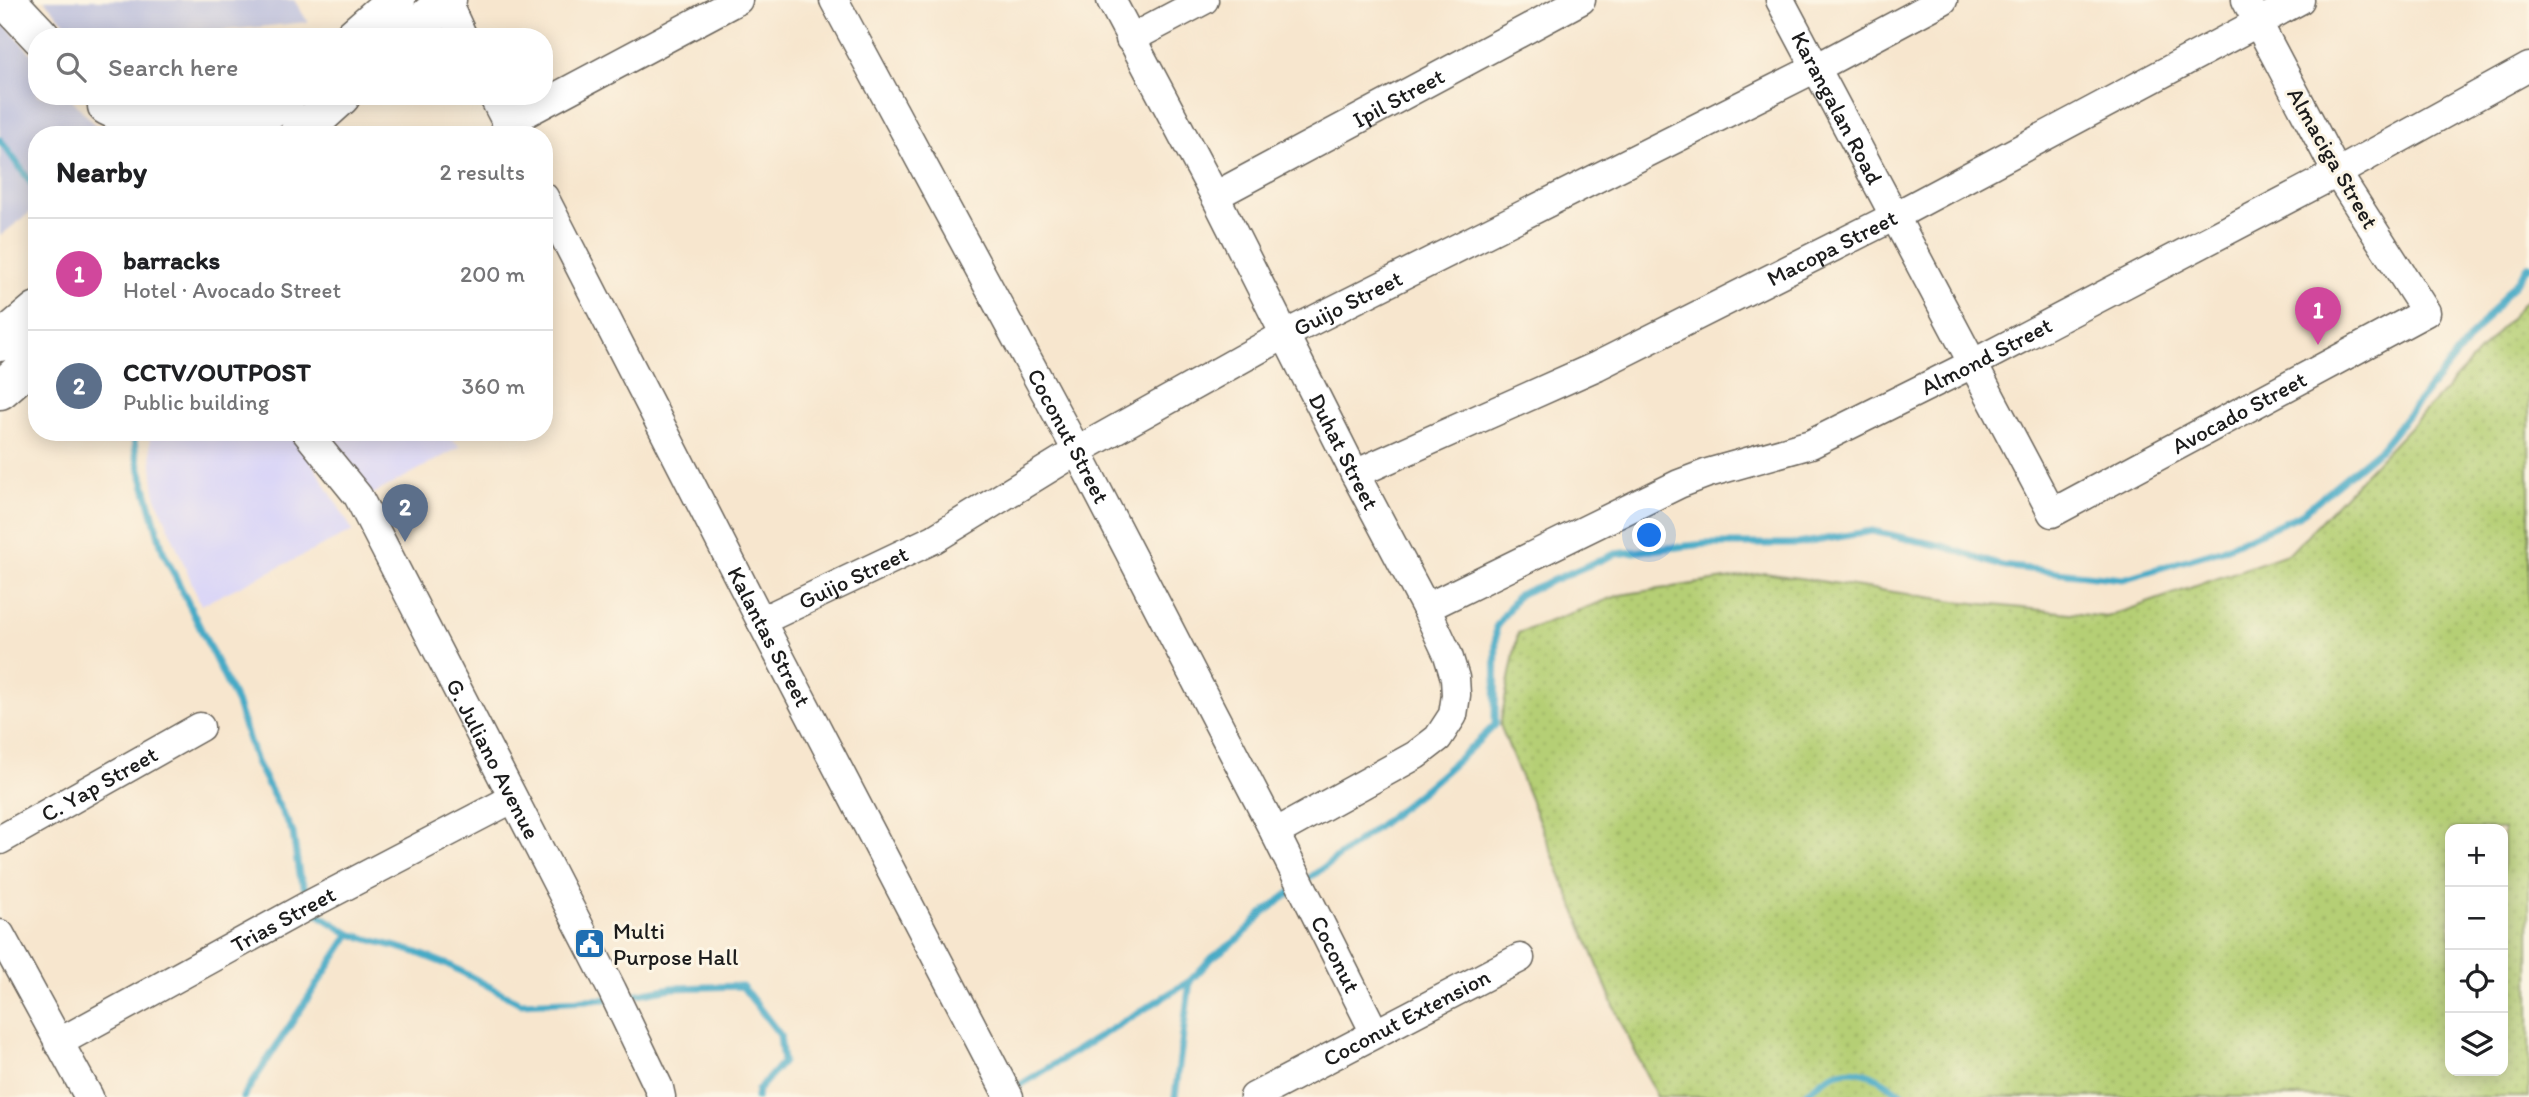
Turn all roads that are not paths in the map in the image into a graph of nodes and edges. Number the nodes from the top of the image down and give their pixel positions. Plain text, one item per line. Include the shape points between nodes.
1 (6, 0) edge
2 (396, 0) edge
3 (447, 0) edge
4 (738, 0) edge
5 (834, 0) edge
6 (1111, 0) edge
7 (1204, 0) edge
8 (1581, 0) edge
9 (1780, 0) edge
10 (1943, 0) edge
11 (2300, 0) edge
12 (2253, 11) edge
13 (32, 28) edge
14 (364, 28) edge
15 (416, 28) edge
16 (459, 28) edge
17 (1130, 39) junction
18 (2529, 67) edge
19 (1816, 68) junction
20 (106, 105) edge
21 (110, 105) edge
22 (236, 105) edge
23 (276, 105) edge
24 (331, 105) edge
25 (498, 105) edge
26 (552, 105) edge
27 (553, 105) edge
28 (124, 126) edge
29 (251, 126) edge
30 (308, 126) edge
31 (508, 126) edge
32 (515, 126) edge
33 (2337, 173) junction
34 (1215, 196) junction
35 (553, 215) edge
36 (1895, 216) junction
37 (2426, 312) joint
38 (28, 319) edge
39 (1284, 335) junction
40 (0, 342) edge
41 (1974, 363) junction
42 (28, 366) edge
43 (0, 390) edge
44 (313, 441) edge
45 (1077, 451) junction
46 (1355, 474) junction
47 (2052, 513) joint
48 (1426, 608) junction
49 (761, 621) junction
50 (200, 727) dead end
51 (512, 799) junction
52 (1275, 833) junction
53 (0, 840) edge
54 (1296, 877) joint
55 (0, 934) edge
56 (1520, 958) dead end
57 (1375, 1032) junction
58 (58, 1043) junction
59 (1003, 1085) edge
60 (89, 1097) edge
61 (661, 1097) edge
62 (1254, 1097) edge

1 - 13 main road
2 - 14 main road
3 - 15 main road
3 - 16 street
4 - 27 street
5 - 45 street, Coconut Street
6 - 17 street, Duhat Street
7 - 17 street
8 - 34 street, Ipil Street
9 - 19 street, Karangalan Road
10 - 19 street, Guijo Street
11 - 12 street, Macopa Street
12 - 33 street, Almaciga Street
12 - 36 street, Macopa Street
17 - 34 street, Duhat Street
18 - 33 street, Almond Street
19 - 36 street, Karangalan Road
19 - 39 street, Guijo Street
20 - 28 main road
21 - 22 main road via 135,120 161,121
23 - 29 main road
24 - 30 main road
25 - 31 street
26 - 32 street
33 - 37 street, Almaciga Street
33 - 41 street, Almond Street
34 - 39 street, Duhat Street
35 - 49 street, Kalantas Street
36 - 41 street, Karangalan Road
36 - 46 street, Macopa Street via 1597,366
37 - 47 street, Avocado Street
38 - 40 main road
39 - 45 street, Guijo Street
39 - 46 street, Duhat Street
41 - 47 street, Karangalan Road
41 - 48 street, Almond Street via 1811,444 1679,484
42 - 43 main road
44 - 51 street, G. Juliano Avenue via 358,496
45 - 49 street, Guijo Street via 934,539
45 - 52 street, Coconut Street
46 - 48 street, Duhat Street
48 - 52 street, Duhat Street via 1455,678 1453,715 1438,738 1416,755
49 - 59 street, Kalantas Street
50 - 53 street, C. Yap Street
51 - 58 street, Trias Street
51 - 61 street, G. Juliano Avenue via 612,990
52 - 54 street, Coconut Street
54 - 57 street, Coconut
55 - 58 street
56 - 57 street, Coconut Extension
57 - 62 street, Coconut Extension
58 - 60 street

